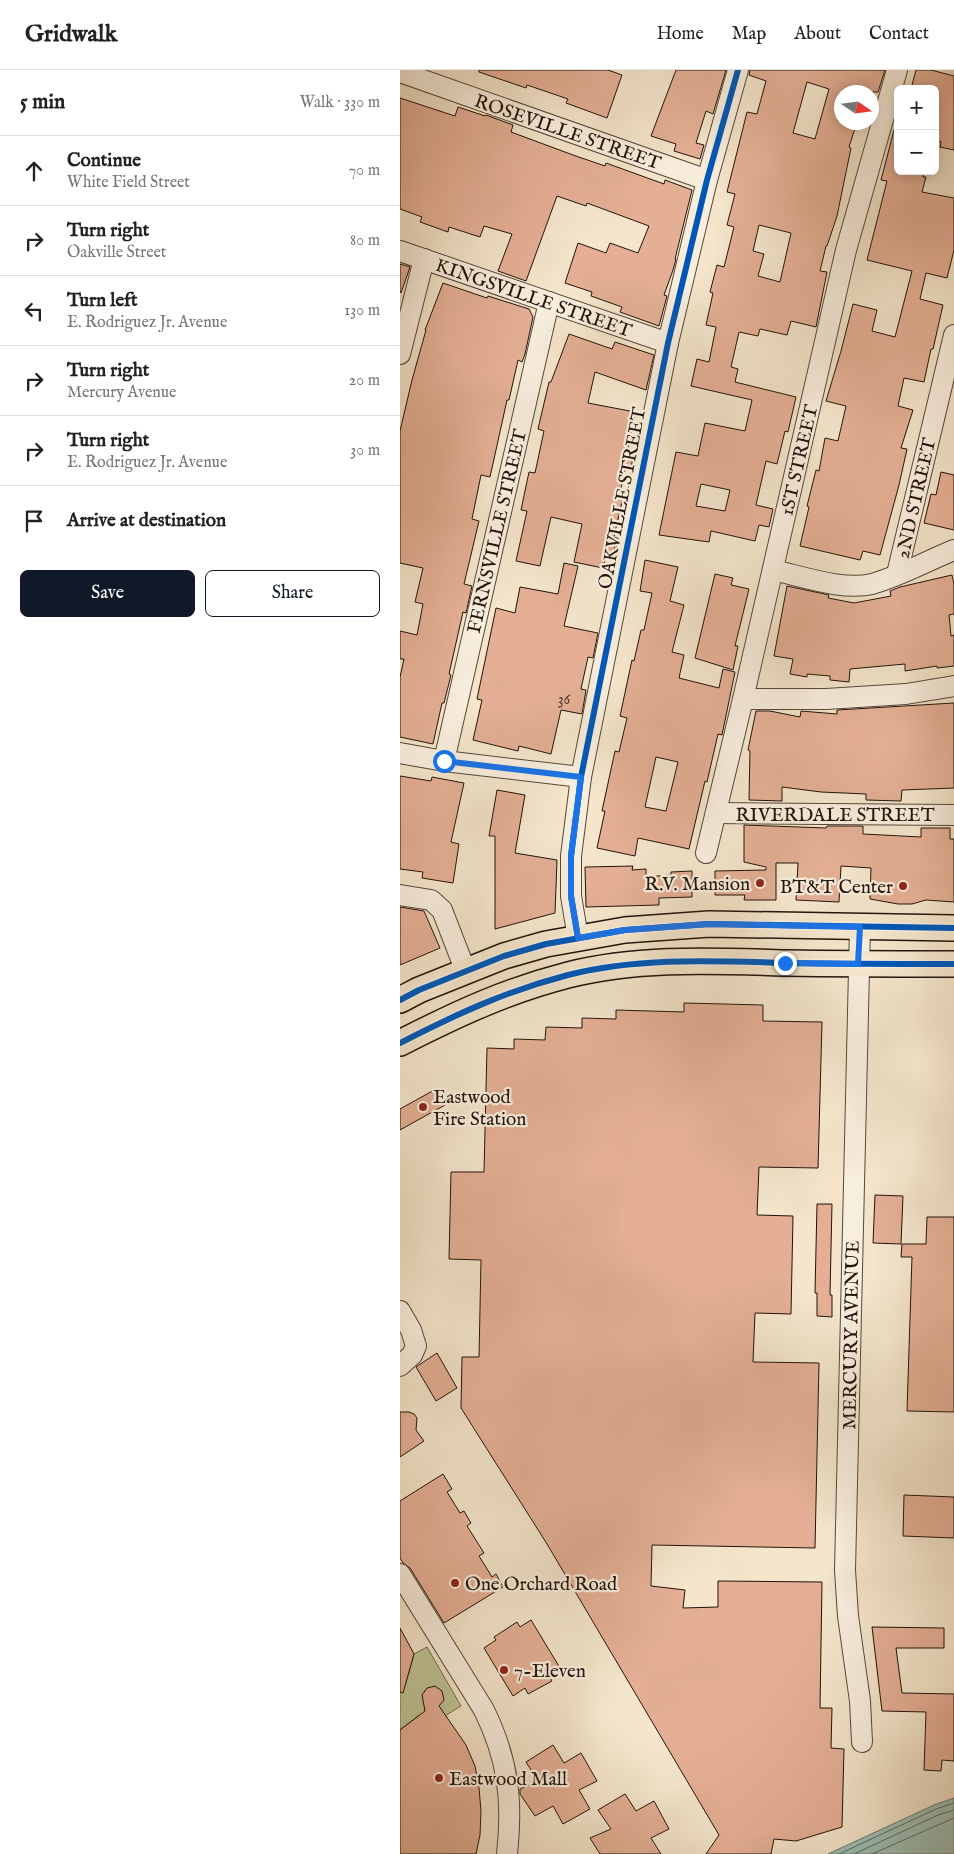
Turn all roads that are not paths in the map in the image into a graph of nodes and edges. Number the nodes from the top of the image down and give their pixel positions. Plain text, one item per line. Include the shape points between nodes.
1 (738, 70) edge
2 (897, 70) edge
3 (400, 72) edge
4 (707, 180) junction
5 (400, 251) edge
6 (424, 259) junction
7 (548, 302) junction
8 (954, 335) edge
9 (668, 343) junction
10 (400, 354) edge
11 (954, 550) edge
12 (773, 570) junction
13 (897, 574) junction
14 (954, 686) edge
15 (743, 698) junction
16 (400, 753) edge
17 (444, 761) junction
18 (581, 777) junction
19 (716, 813) junction
20 (954, 815) edge
21 (706, 853) dead end
22 (400, 895) edge
23 (860, 927) junction
24 (954, 928) edge
25 (578, 938) junction
26 (858, 964) junction
27 (954, 964) edge
28 (466, 972) junction
29 (400, 1000) edge
30 (400, 1043) edge
31 (400, 1311) edge
32 (400, 1366) edge
33 (400, 1574) edge
34 (862, 1742) dead end
35 (507, 1854) edge

1 - 4 street, OAKVILLE STREET
2 - 12 street, 1ST STREET via 846,250
3 - 4 street, ROSEVILLE STREET
4 - 9 street, OAKVILLE STREET
5 - 6 street, KINGSVILLE STREET
6 - 7 street, KINGSVILLE STREET
6 - 10 street
7 - 9 street, KINGSVILLE STREET
7 - 17 street, FERNSVILLE STREET
8 - 13 street, 2ND STREET
9 - 18 street, OAKVILLE STREET
11 - 13 street
12 - 13 street via 848,585 870,584
12 - 15 street, 1ST STREET
14 - 15 street via 906,694 826,699
15 - 19 street, 1ST STREET
16 - 17 street
17 - 18 street
18 - 25 street, OAKVILLE STREET via 571,856 571,896
19 - 20 street, RIVERDALE STREET
19 - 21 street, 1ST STREET
22 - 28 street via 431,900 442,910
23 - 24 main road
23 - 25 main road via 709,924 625,930
23 - 26 street, MERCURY AVENUE
25 - 28 main road via 504,956
26 - 27 main road
26 - 30 main road via 708,960 629,964 570,975 506,993 457,1013
26 - 34 street, MERCURY AVENUE via 845,1570
28 - 29 main road
31 - 32 street via 416,1346
33 - 35 street via 492,1727 506,1771 510,1798

